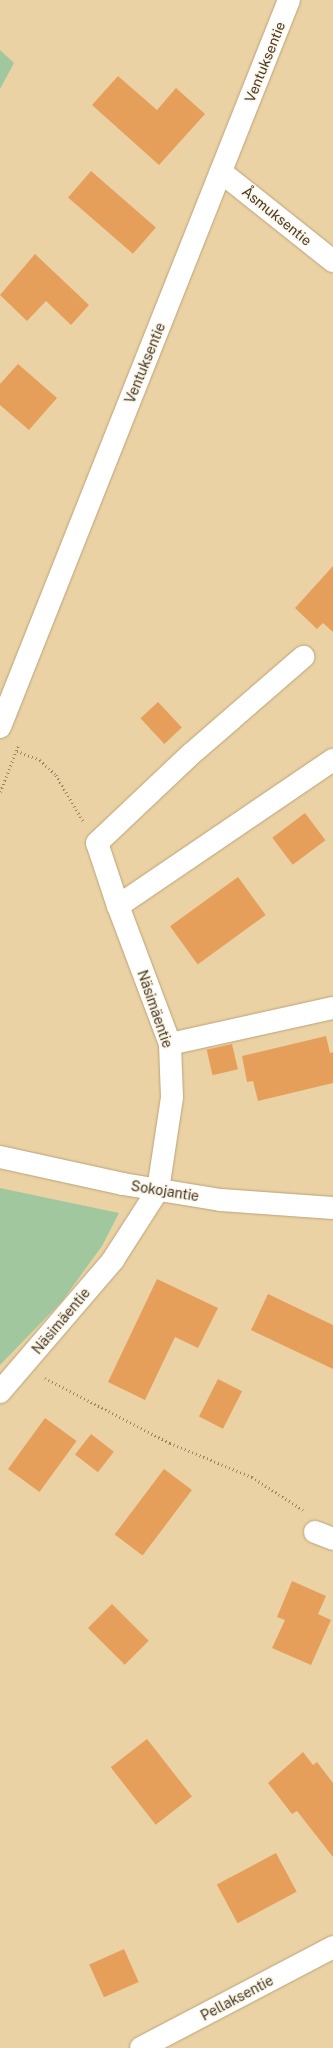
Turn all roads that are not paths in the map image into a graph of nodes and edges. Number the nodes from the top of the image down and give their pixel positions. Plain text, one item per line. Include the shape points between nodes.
1 (289, 0) edge
2 (221, 172) junction
3 (333, 261) edge
4 (303, 657) dead end
5 (0, 727) edge
6 (333, 760) edge
7 (118, 906) junction
8 (333, 1008) edge
9 (170, 1044) junction
10 (0, 1156) edge
11 (158, 1190) junction
12 (333, 1208) edge
13 (0, 1392) edge
14 (331, 1955) edge
15 (141, 2048) edge

1 - 2 street, Ventuksentie
2 - 3 street, Åsmuksentie
2 - 5 street, Ventuksentie
4 - 7 street, Näsimäentie via 190,755 97,843
6 - 7 street
7 - 9 street, Näsimäentie
8 - 9 street
9 - 11 street, Näsimäentie via 172,1097
10 - 11 street, Sokojantie
11 - 12 street, Sokojantie via 275,1206
11 - 13 street, Näsimäentie via 113,1260
14 - 15 street, Pellaksentie

